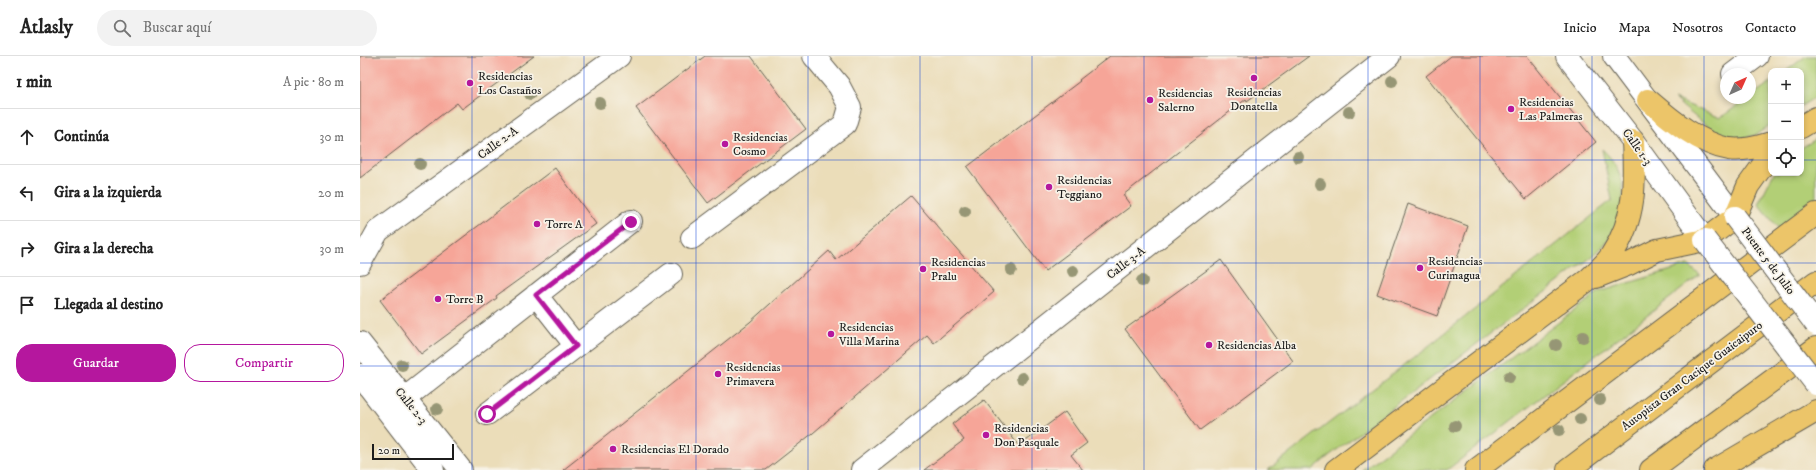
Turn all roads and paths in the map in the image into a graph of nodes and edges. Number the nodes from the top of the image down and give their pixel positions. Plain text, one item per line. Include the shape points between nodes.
1 (619, 56) edge
2 (814, 56) edge
3 (1389, 56) edge
4 (1567, 56) edge
5 (1614, 56) edge
6 (1757, 56) edge
7 (1741, 68) edge
8 (1648, 100) junction
9 (1816, 118) edge
10 (1804, 125) edge
11 (1633, 141) junction
12 (1768, 144) edge
13 (1768, 158) edge
14 (1816, 214) edge
15 (1735, 217) junction
16 (631, 222) dead end
17 (692, 238) dead end
18 (1705, 240) junction
19 (360, 263) edge
20 (671, 274) dead end
21 (1589, 279) junction
22 (1816, 282) edge
23 (536, 295) junction
24 (1816, 324) edge
25 (360, 343) edge
26 (576, 346) junction
27 (1816, 348) edge
28 (360, 376) edge
29 (1816, 384) edge
30 (404, 398) junction
31 (1816, 411) edge
32 (487, 414) dead end
33 (433, 470) edge
34 (461, 470) edge
35 (862, 470) edge
36 (1336, 470) edge
37 (1476, 470) edge
38 (1568, 470) edge
39 (1651, 470) edge
40 (1715, 470) edge

1 - 19 street, Calle 2-A via 378,231
2 - 17 street via 839,86 850,107 845,124
3 - 35 street, Calle 3-A
4 - 11 street, Calle 1-3
5 - 8 street
6 - 7 street
8 - 12 highway via 1700,138 1728,149 1747,149
8 - 15 street
9 - 10 highway
11 - 18 street, Calle 1-3
11 - 21 highway via 1632,206 1612,255
13 - 15 highway via 1748,186
14 - 37 highway
15 - 18 highway
15 - 24 street, Puente 5 de Julio, bridge
16 - 23 street
18 - 21 highway via 1657,250
18 - 29 street, bridge
20 - 26 street
21 - 36 highway
22 - 38 highway, Autopista Gran Cacique Guaicaipuro
23 - 26 street
23 - 30 street
25 - 30 street, Calle 2-3
26 - 32 street
27 - 39 highway
28 - 33 street
30 - 34 street, Calle 2-3
31 - 40 highway

